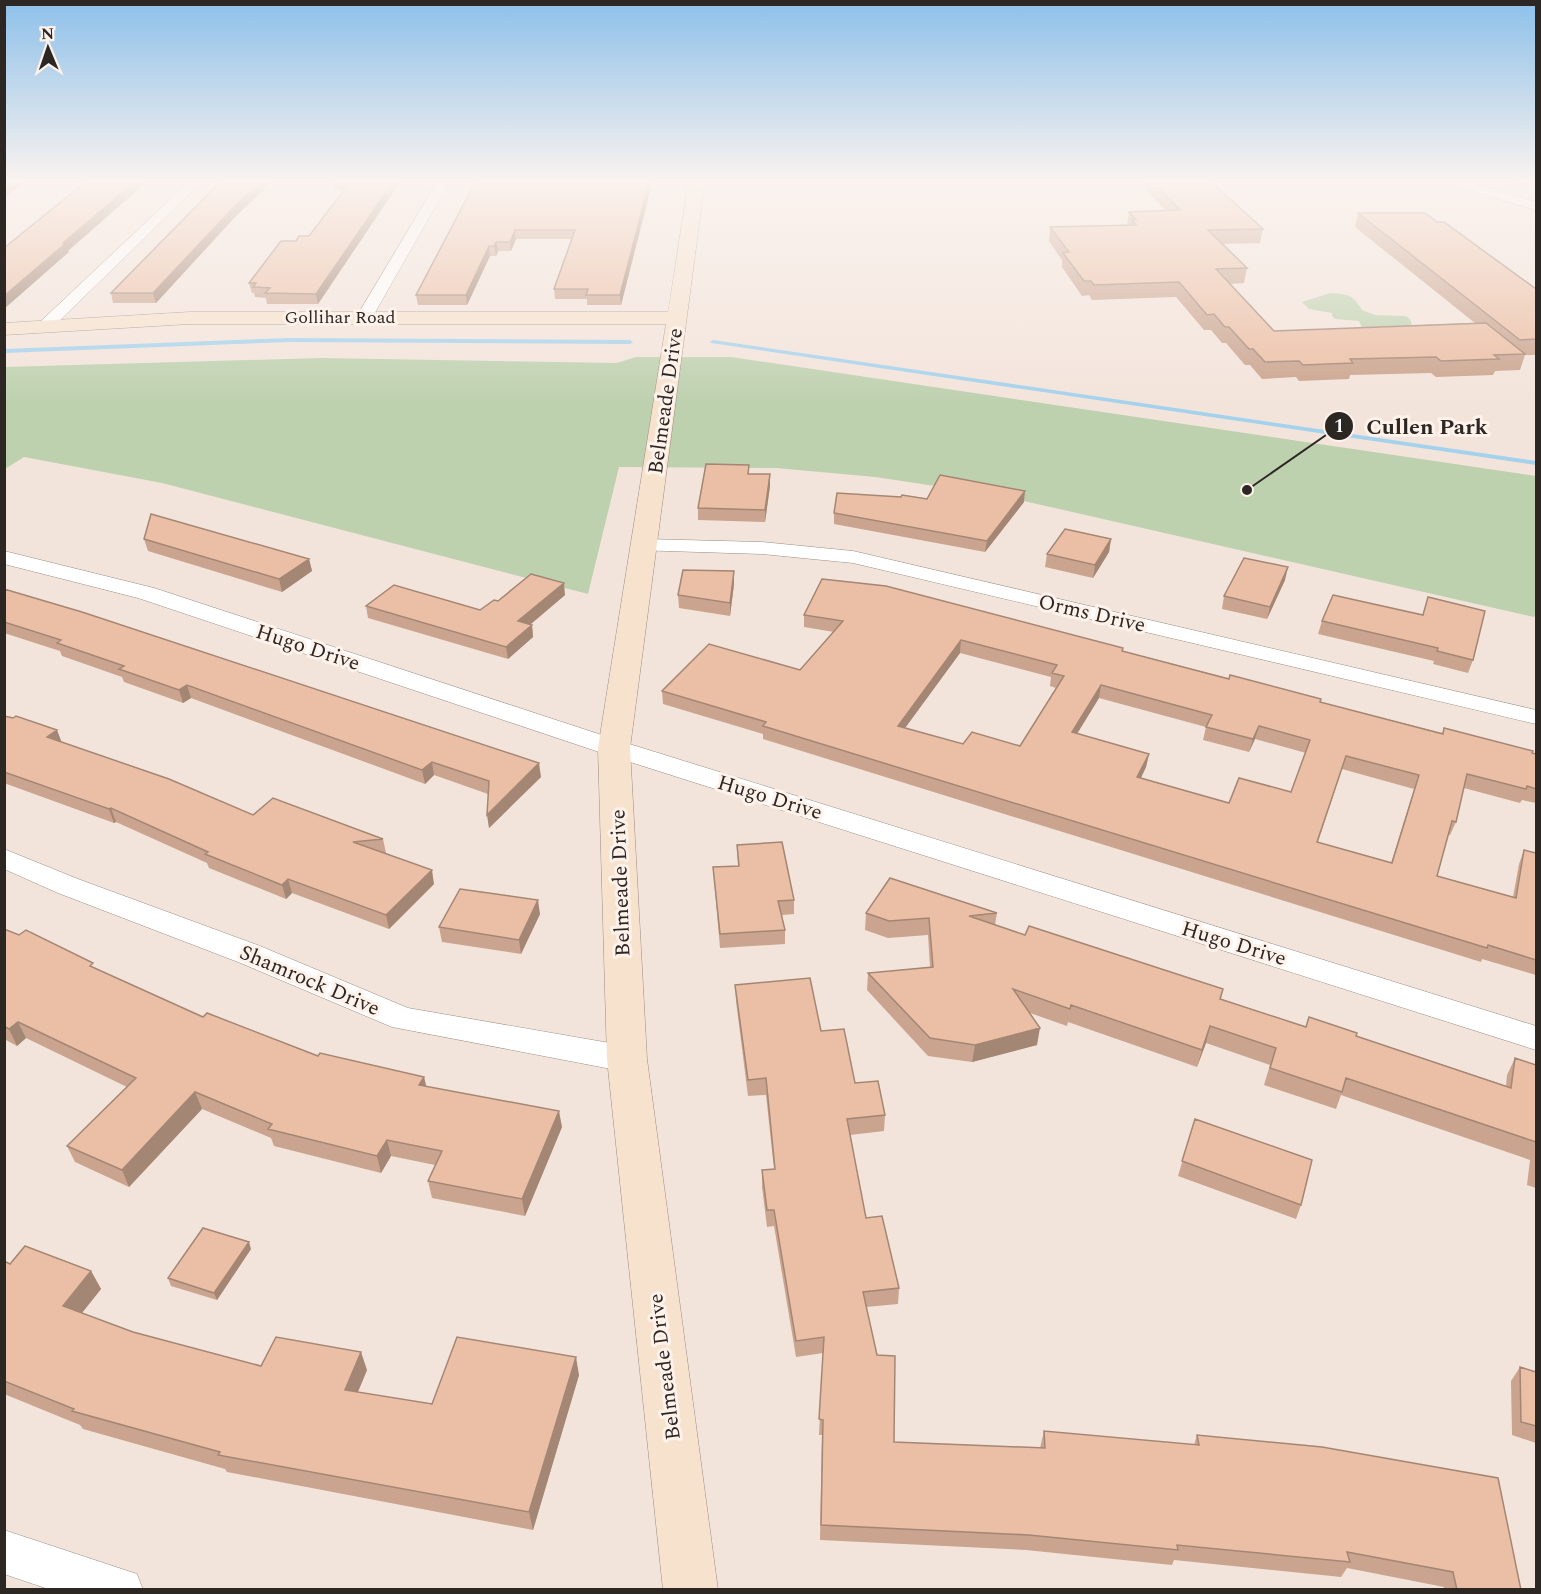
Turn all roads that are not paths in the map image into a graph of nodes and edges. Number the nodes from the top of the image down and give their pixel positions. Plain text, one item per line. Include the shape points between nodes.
1 (121, 253) edge
2 (401, 253) edge
3 (686, 253) edge
4 (365, 316) junction
5 (677, 318) junction
6 (45, 326) junction
7 (4, 329) edge
8 (644, 545) junction
9 (4, 556) edge
10 (1536, 717) edge
11 (614, 748) junction
12 (4, 858) edge
13 (1536, 1038) edge
14 (627, 1059) junction
15 (4, 1552) edge
16 (121, 1590) edge
17 (691, 1590) edge

1 - 6 street
2 - 4 street
3 - 5 street, Belmeade Drive
4 - 5 street, Gollihar Road
4 - 6 street, Gollihar Road via 190,318
5 - 8 street, Belmeade Drive
6 - 7 street, Gollihar Road
8 - 10 street, Orms Drive via 762,548 854,557
8 - 11 street, Belmeade Drive
9 - 11 street, Hugo Drive via 146,593
11 - 13 street, Hugo Drive
11 - 14 street, Belmeade Drive
12 - 14 street, Shamrock Drive via 403,1019
14 - 17 street, Belmeade Drive
15 - 16 street

